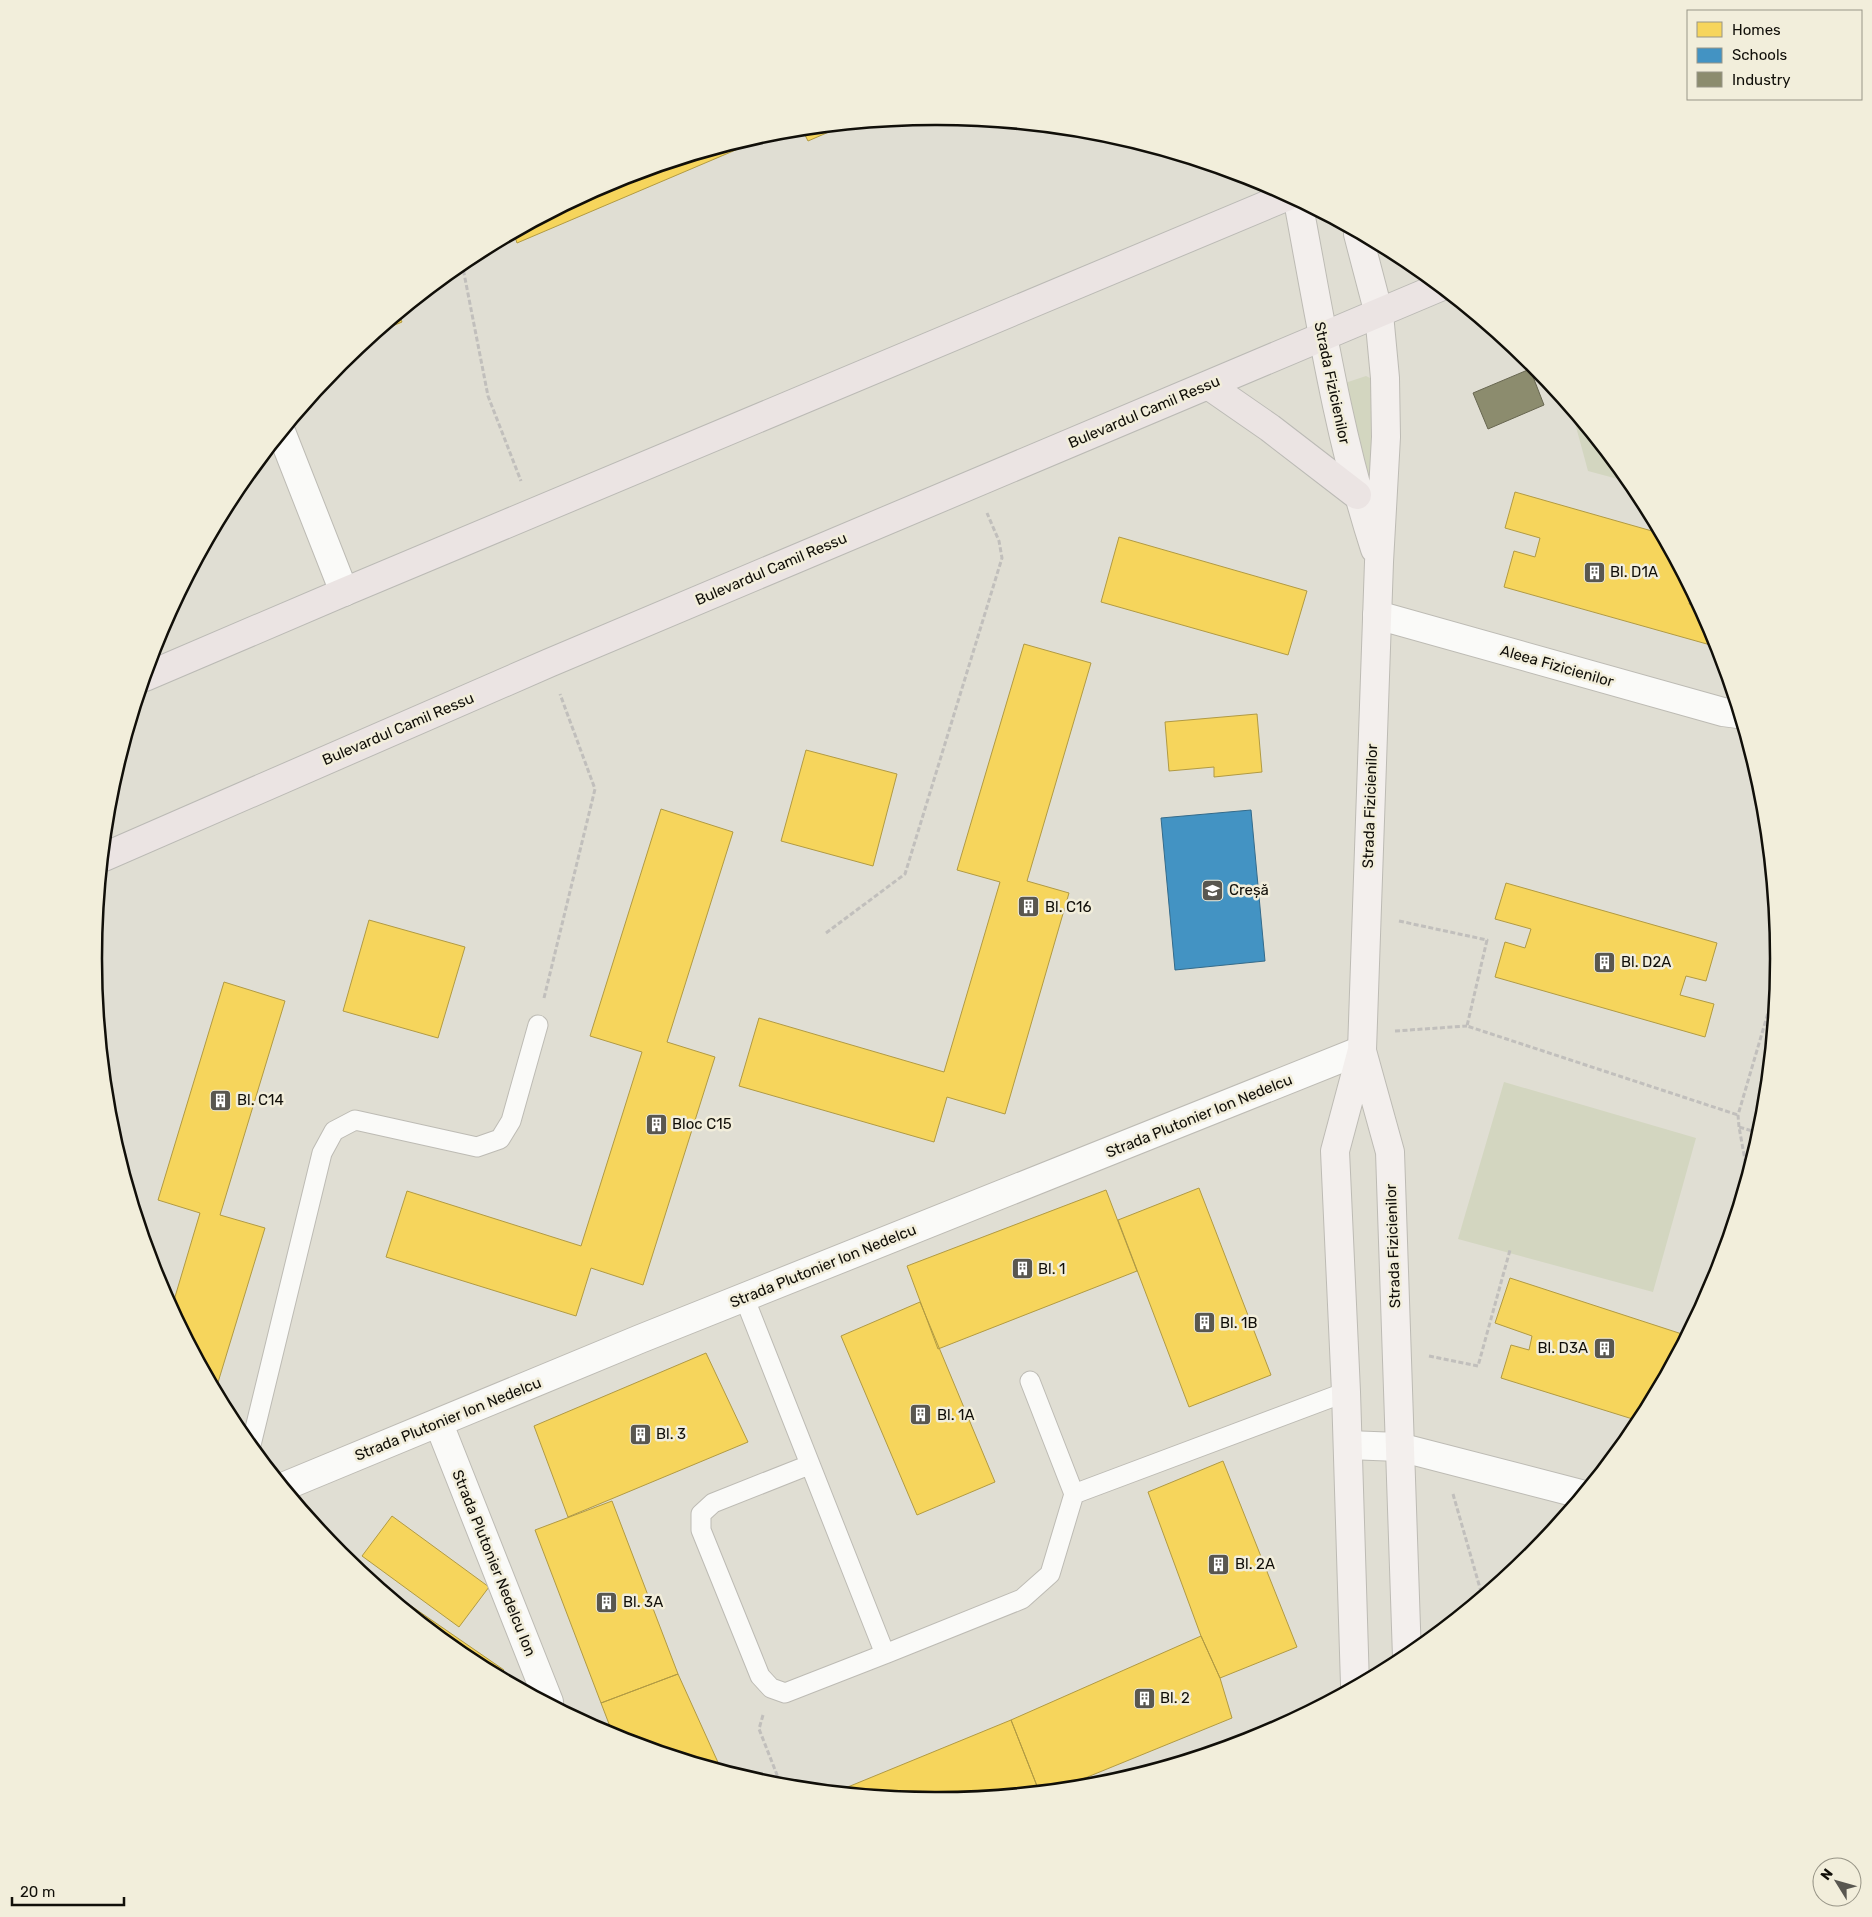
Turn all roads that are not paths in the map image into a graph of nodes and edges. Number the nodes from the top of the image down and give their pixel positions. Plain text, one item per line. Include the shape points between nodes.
1 (1280, 199) edge
2 (1299, 208) edge
3 (1360, 241) edge
4 (1433, 290) edge
5 (1379, 314) junction
6 (1323, 338) junction
7 (1208, 385) junction
8 (284, 440) edge
9 (1357, 494) junction
10 (1379, 562) junction
11 (344, 592) junction
12 (1377, 615) junction
13 (153, 674) edge
14 (1732, 713) edge
15 (109, 855) edge
16 (538, 1025) road end
17 (1362, 1041) junction
18 (744, 1298) junction
19 (1030, 1381) dead end
20 (1346, 1392) junction
21 (439, 1424) junction
22 (253, 1436) edge
23 (1348, 1445) junction
24 (1399, 1446) junction
25 (809, 1465) junction
26 (290, 1484) edge
27 (1576, 1493) edge
28 (1074, 1494) junction
29 (1406, 1647) edge
30 (886, 1654) junction
31 (1355, 1679) edge
32 (546, 1695) edge

1 - 11 main road
2 - 6 street, Strada Fizicienilor
3 - 5 street, Strada Fizicienilor
4 - 5 main road, Bulevardul Camil Ressu
5 - 6 main road, Bulevardul Camil Ressu
5 - 10 street, Strada Fizicienilor via 1386,437
6 - 7 main road, Bulevardul Camil Ressu
6 - 9 street, Strada Fizicienilor
7 - 9 main road
7 - 15 main road, Bulevardul Camil Ressu via 549,663
8 - 11 street
9 - 10 street, Strada Fizicienilor
10 - 12 street, Strada Fizicienilor
11 - 13 main road
12 - 14 street, Aleea Fizicienilor
12 - 17 street, Strada Fizicienilor
16 - 22 lane via 511,1121 500,1139 477,1147 355,1120 334,1131 322,1153
17 - 18 street, Strada Plutonier Ion Nedelcu
17 - 20 street, Strada Fizicienilor via 1335,1151
17 - 24 street, Strada Fizicienilor via 1390,1152
18 - 21 street, Strada Plutonier Ion Nedelcu
18 - 25 lane
19 - 28 lane
20 - 23 street, Strada Fizicienilor
20 - 28 lane
21 - 26 street, Strada Plutonier Ion Nedelcu
21 - 32 street, Strada Plutonier Nedelcu Ion
23 - 24 street
23 - 31 street, Strada Fizicienilor
24 - 27 street
24 - 29 street, Strada Fizicienilor
25 - 30 lane
25 - 30 lane via 713,1503 701,1514 701,1530 760,1676 770,1688 785,1693
28 - 30 lane via 1050,1574 1022,1598

